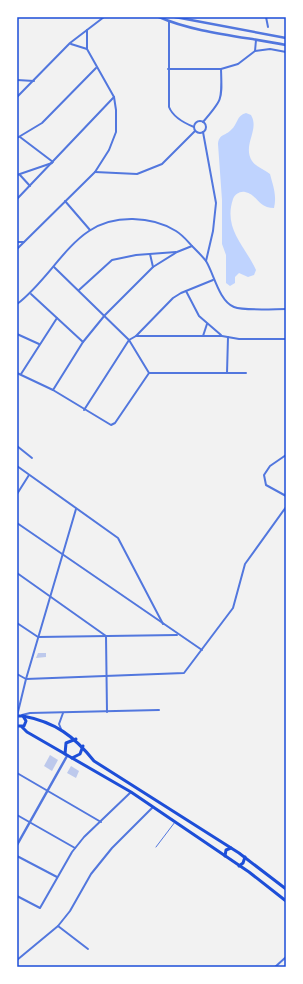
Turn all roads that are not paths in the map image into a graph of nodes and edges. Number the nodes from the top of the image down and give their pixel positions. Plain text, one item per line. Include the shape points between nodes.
1 (104, 17) edge
2 (159, 17) edge
3 (175, 17) edge
4 (266, 17) edge
5 (169, 21) junction
6 (268, 26) dead end
7 (87, 30) junction
8 (286, 38) edge
9 (256, 39) junction
10 (70, 44) junction
11 (286, 45) edge
12 (87, 49) junction
13 (255, 51) junction
14 (286, 52) edge
15 (96, 68) junction
16 (168, 69) junction
17 (221, 69) junction
18 (17, 80) edge
19 (34, 81) junction
20 (17, 97) edge
21 (114, 97) junction
22 (203, 122) junction
23 (194, 127) junction
24 (195, 131) junction
25 (203, 132) junction
26 (19, 137) edge
27 (54, 162) junction
28 (95, 172) junction
29 (18, 175) edge
30 (30, 186) junction
31 (17, 199) edge
32 (65, 201) junction
33 (90, 230) junction
34 (17, 242) edge
35 (24, 242) junction
36 (192, 246) junction
37 (17, 249) edge
38 (177, 252) junction
39 (150, 254) junction
40 (206, 261) junction
41 (54, 267) junction
42 (153, 267) junction
43 (213, 280) junction
44 (78, 290) junction
45 (186, 291) junction
46 (31, 294) junction
47 (17, 304) edge
48 (286, 309) edge
49 (105, 315) junction
50 (57, 318) junction
51 (207, 324) junction
52 (17, 334) edge
53 (136, 336) junction
54 (222, 336) junction
55 (203, 337) junction
56 (228, 337) junction
57 (286, 339) edge
58 (129, 340) junction
59 (83, 342) junction
60 (39, 344) junction
61 (17, 373) edge
62 (149, 373) junction
63 (227, 373) junction
64 (246, 373) dead end
65 (21, 374) junction
66 (53, 390) junction
67 (84, 410) junction
68 (17, 446) edge
69 (286, 455) edge
70 (32, 458) dead end
71 (17, 466) edge
72 (29, 475) junction
73 (17, 494) edge
74 (286, 496) edge
75 (286, 507) edge
76 (76, 509) junction
77 (17, 523) edge
78 (62, 555) junction
79 (17, 573) edge
80 (51, 596) junction
81 (17, 623) edge
82 (164, 625) junction
83 (178, 635) junction
84 (106, 636) junction
85 (38, 637) junction
86 (202, 650) junction
87 (17, 674) edge
88 (107, 676) junction
89 (26, 679) junction
90 (159, 710) dead end
91 (107, 712) junction
92 (63, 713) junction
93 (19, 716) edge
94 (17, 726) edge
95 (22, 727) junction
96 (61, 729) junction
97 (76, 739) junction
98 (82, 746) junction
99 (66, 755) junction
100 (72, 758) junction
101 (17, 773) edge
102 (48, 792) junction
103 (131, 792) junction
104 (154, 807) junction
105 (17, 814) edge
106 (30, 822) junction
107 (101, 822) junction
108 (175, 822) junction
109 (17, 845) edge
110 (156, 847) dead end
111 (75, 848) junction
112 (232, 849) junction
113 (17, 856) edge
114 (225, 856) junction
115 (245, 857) junction
116 (239, 866) junction
117 (57, 877) junction
118 (286, 889) edge
119 (17, 896) edge
120 (286, 901) edge
121 (58, 926) junction
122 (88, 949) dead end
123 (286, 957) edge
124 (17, 960) edge
125 (275, 967) edge

1 - 7 street
2 - 5 street
3 - 8 street
4 - 6 street
5 - 9 street
5 - 16 street
7 - 10 street
7 - 12 street
9 - 11 street
9 - 13 street
10 - 12 street
10 - 19 street
12 - 15 street
13 - 14 street via 270,49
13 - 17 street via 238,64
15 - 21 street
15 - 26 street via 42,123
16 - 17 street
16 - 23 street via 171,112
17 - 22 street via 222,96
18 - 19 street
19 - 20 street
21 - 27 street
21 - 28 street via 116,132 109,150
22 - 23 street via 197,122
22 - 25 street
23 - 24 street
24 - 25 street
24 - 28 street via 162,164 137,174
25 - 40 street via 216,203
26 - 27 street
27 - 29 street
27 - 30 street
28 - 32 street
29 - 30 street
30 - 31 street
32 - 33 street
32 - 35 street
33 - 36 street via 121,220 148,220 177,232
33 - 41 street
34 - 35 street
35 - 37 street
36 - 38 street
36 - 40 street
38 - 39 street
38 - 42 street
39 - 42 street
39 - 44 street via 112,260
40 - 43 street
41 - 44 street
41 - 46 street
42 - 49 street
43 - 45 street
43 - 48 street via 228,303 235,308
44 - 49 street
45 - 51 street via 199,316
45 - 53 street via 173,298
46 - 47 street
46 - 50 street
49 - 58 street
49 - 59 street
50 - 59 street
50 - 60 street
51 - 54 street
51 - 55 street
52 - 60 street
53 - 55 street
53 - 58 street
54 - 55 street
54 - 56 street
56 - 57 street
56 - 63 street
58 - 62 street
58 - 67 street
59 - 66 street
60 - 65 street
61 - 65 street
62 - 63 street
62 - 67 street via 115,423 111,425
63 - 64 street
65 - 66 street
66 - 67 street
68 - 70 street
69 - 74 street via 270,466 264,475 266,485
71 - 72 street
72 - 73 street
72 - 76 street
75 - 86 street via 246,564 233,608
76 - 78 street
76 - 82 street via 118,538
77 - 78 street
78 - 80 street
78 - 82 street
79 - 80 street
80 - 84 street
80 - 85 street
81 - 85 street
82 - 83 street
83 - 84 street
83 - 86 street
84 - 85 street
84 - 88 street
85 - 89 street
86 - 88 street via 184,673
87 - 89 street
88 - 89 street
88 - 91 street
89 - 93 street
90 - 91 street
91 - 92 street
92 - 93 street via 30,713
92 - 96 street via 59,724
93 - 95 main road via 26,722
93 - 96 main road
94 - 95 main road
95 - 99 main road
96 - 97 main road
97 - 98 main road
97 - 99 main road via 66,743
98 - 100 main road via 80,754
98 - 112 main road via 94,761
99 - 100 main road
99 - 102 street
100 - 103 main road
101 - 102 street
102 - 106 street
102 - 107 street
103 - 104 main road
103 - 107 street
104 - 108 main road
104 - 121 street via 112,848
105 - 106 street
106 - 109 street
106 - 111 street
107 - 111 street
108 - 110 lane
108 - 114 main road
111 - 117 street
112 - 114 main road via 226,850
112 - 115 main road
113 - 117 street
114 - 116 main road
115 - 116 main road
115 - 118 main road
116 - 120 main road
117 - 119 street via 40,908
121 - 122 street
121 - 124 street
123 - 125 street

